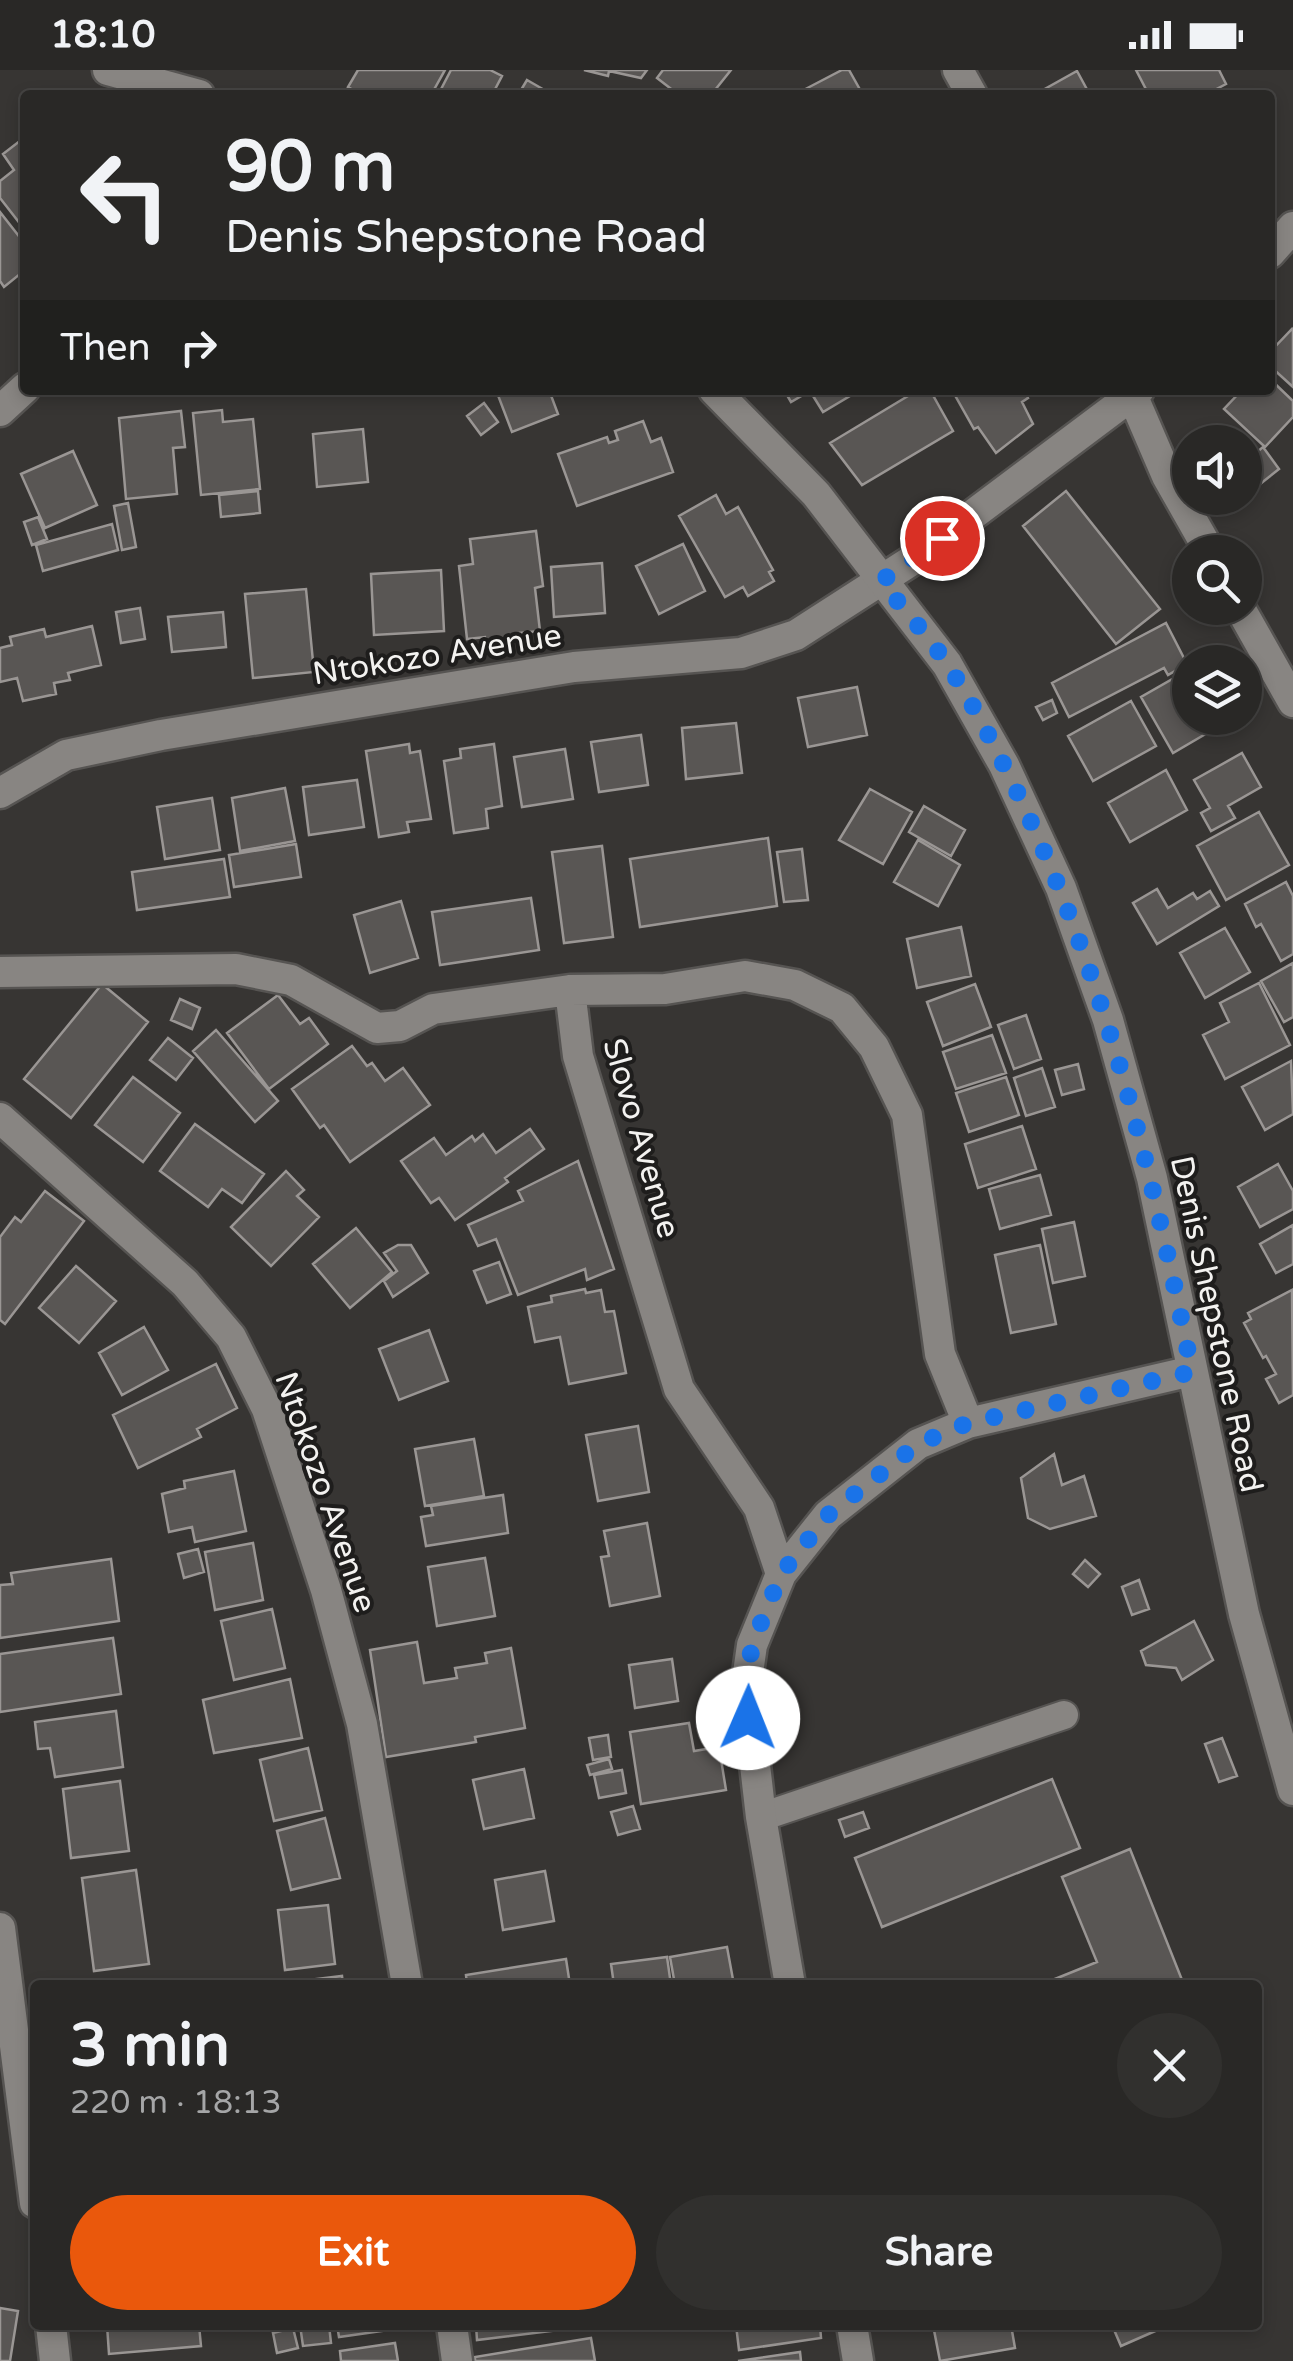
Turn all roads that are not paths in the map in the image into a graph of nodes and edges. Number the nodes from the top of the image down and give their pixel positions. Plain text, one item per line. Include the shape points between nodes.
1 (108, 70) edge
2 (155, 82) edge
3 (182, 90) edge
4 (1293, 228) edge
5 (1275, 248) edge
6 (20, 392) edge
7 (719, 395) edge
8 (1130, 395) edge
9 (1135, 395) edge
10 (0, 410) edge
11 (1200, 535) edge
12 (881, 581) junction
13 (1250, 625) edge
14 (1293, 702) edge
15 (0, 792) edge
16 (0, 972) edge
17 (570, 990) junction
18 (0, 1118) edge
19 (1192, 1372) junction
20 (968, 1423) junction
21 (781, 1574) junction
22 (1064, 1714) dead end
23 (1293, 1790) edge
24 (761, 1817) junction
25 (0, 1928) edge
26 (407, 1980) edge
27 (789, 1980) edge
28 (7, 2046) edge
29 (30, 2175) edge
30 (52, 2330) edge
31 (453, 2330) edge
32 (853, 2330) edge
33 (56, 2361) edge
34 (457, 2361) edge
35 (858, 2361) edge

1 - 2 street
2 - 3 street
4 - 5 street
6 - 10 street
7 - 12 street, Denis Shepstone Road via 816,494
8 - 12 street, Ntokozo Avenue
9 - 11 street via 1167,476
12 - 15 street, Ntokozo Avenue via 796,635 741,653 574,667 161,735 66,755
12 - 19 street, Denis Shepstone Road via 947,664 1061,888 1108,1020 1152,1178
13 - 14 street
16 - 17 street via 236,969 291,980 377,1028 400,1026 433,1010
17 - 20 street, Slovo Avenue via 666,988 745,976 795,985 842,1008 874,1047 907,1115 940,1354
17 - 21 street, Slovo Avenue via 578,1056 679,1389 758,1508
18 - 26 street, Ntokozo Avenue via 185,1283 230,1337 266,1409 362,1724
19 - 20 street
19 - 23 street, Denis Shepstone Road via 1244,1614
20 - 21 street via 918,1444 828,1515
21 - 24 street via 752,1645 746,1686
22 - 24 lane
24 - 27 street
25 - 28 street
28 - 29 street
30 - 33 street
31 - 34 street
32 - 35 street

